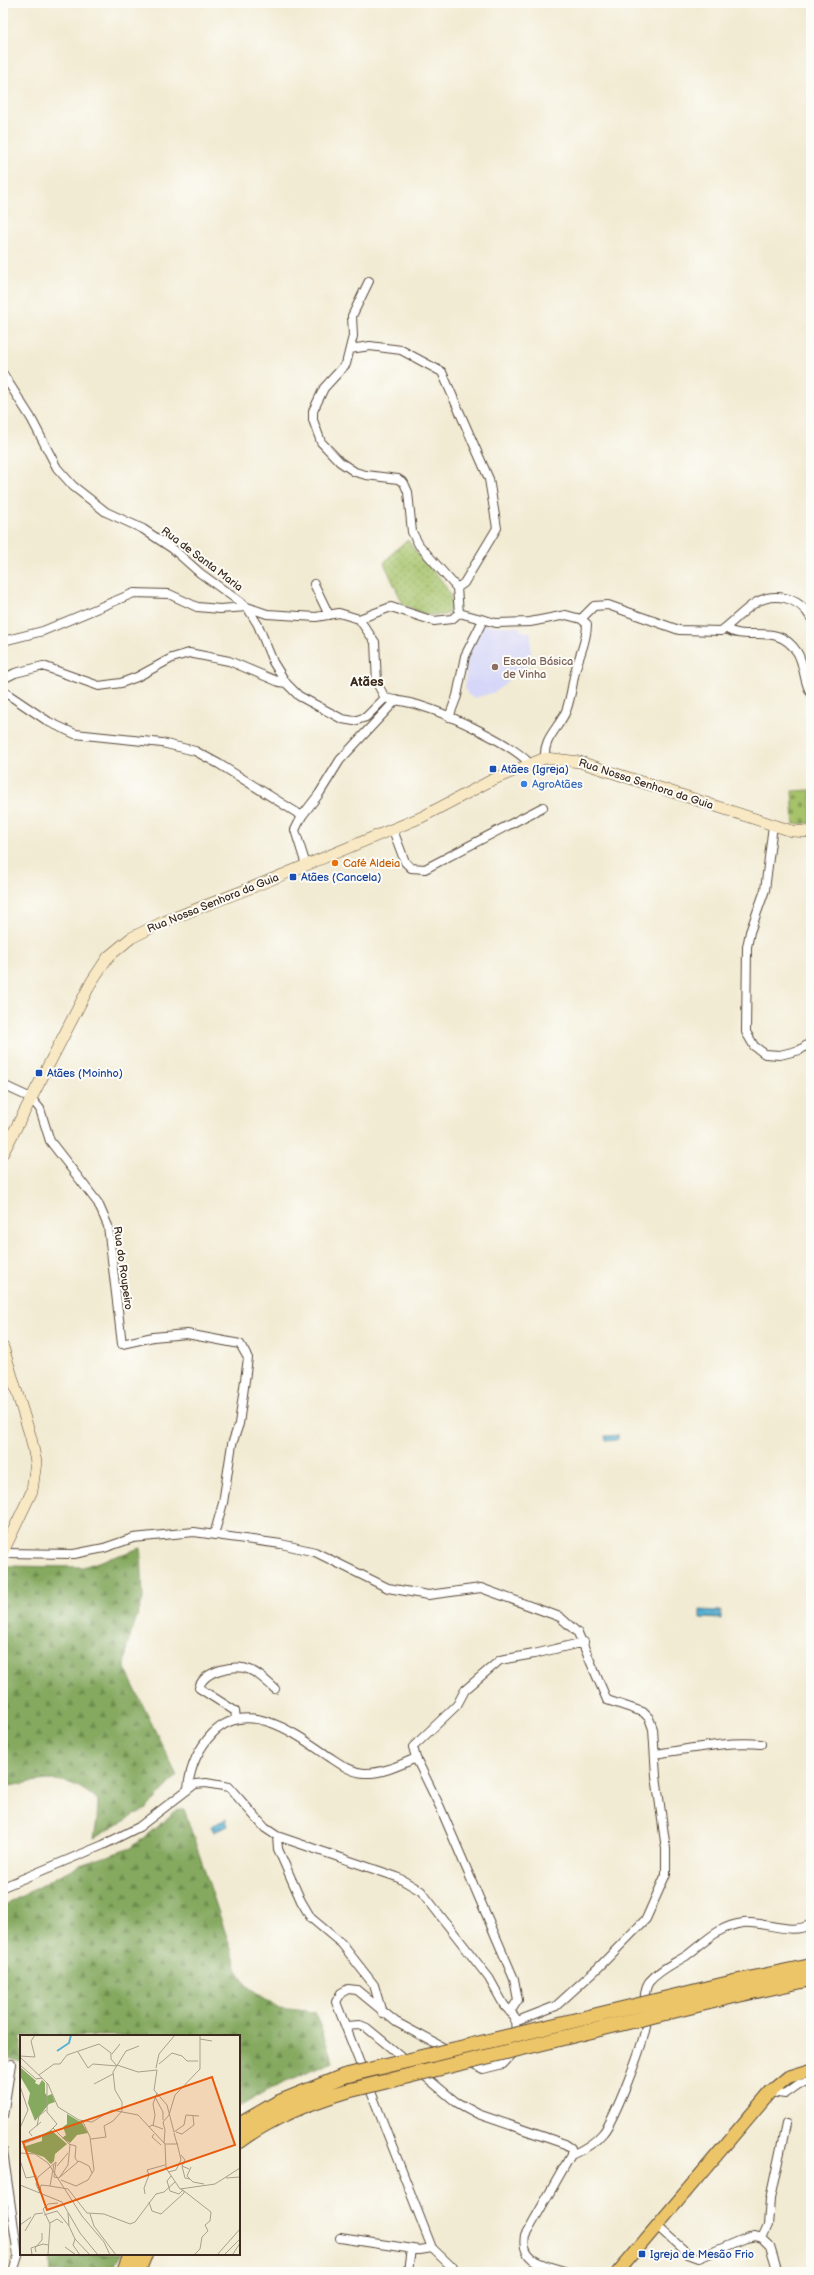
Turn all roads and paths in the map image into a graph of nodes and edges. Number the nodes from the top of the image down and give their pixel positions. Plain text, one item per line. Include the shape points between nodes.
1 (369, 281) dead end
2 (350, 349) junction
3 (3, 374) edge
4 (314, 584) dead end
5 (457, 588) junction
6 (247, 607) junction
7 (459, 613) junction
8 (329, 615) junction
9 (811, 618) edge
10 (359, 619) junction
11 (581, 619) junction
12 (482, 620) junction
13 (725, 628) junction
14 (3, 641) edge
15 (3, 679) edge
16 (286, 683) junction
17 (3, 691) edge
18 (811, 693) edge
19 (385, 698) junction
20 (396, 700) junction
21 (449, 717) junction
22 (545, 758) junction
23 (530, 764) junction
24 (543, 807) dead end
25 (302, 816) junction
26 (773, 825) junction
27 (393, 830) junction
28 (811, 832) edge
29 (306, 865) junction
30 (811, 1042) edge
31 (3, 1085) edge
32 (31, 1098) junction
33 (3, 1153) edge
34 (3, 1347) edge
35 (214, 1535) junction
36 (3, 1552) edge
37 (584, 1642) junction
38 (275, 1689) dead end
39 (236, 1719) junction
40 (761, 1744) dead end
41 (655, 1754) junction
42 (416, 1758) junction
43 (188, 1788) junction
44 (277, 1836) junction
45 (3, 1887) edge
46 (811, 1924) edge
47 (811, 1966) edge
48 (811, 1979) edge
49 (736, 1989) junction
50 (510, 2012) junction
51 (382, 2013) junction
52 (515, 2022) junction
53 (345, 2026) junction
54 (11, 2064) dead end
55 (811, 2070) edge
56 (811, 2082) edge
57 (770, 2092) junction
58 (3, 2116) edge
59 (240, 2124) edge
60 (786, 2124) dead end
61 (240, 2140) edge
62 (3, 2151) edge
63 (571, 2155) junction
64 (657, 2226) junction
65 (340, 2238) dead end
66 (762, 2238) junction
67 (432, 2248) junction
68 (412, 2249) junction
69 (131, 2255) edge
70 (145, 2255) edge
71 (13, 2272) edge
72 (124, 2272) edge
73 (138, 2272) edge
74 (408, 2272) edge
75 (457, 2272) edge
76 (567, 2272) edge
77 (618, 2272) edge
78 (778, 2272) edge

1 - 2 street via 352,316 353,336
2 - 5 street via 346,364 324,388 313,410 313,420 322,442 331,454 355,472 398,479 404,483 408,492 412,532 418,545
2 - 5 street via 370,346 401,350 442,372 489,479 497,528 464,583
3 - 6 street, Rua de Santa Maria via 31,418 57,468 73,486 106,512 143,529 173,549 200,573
4 - 8 street
5 - 7 street
6 - 8 street via 267,614 316,617
6 - 14 street via 197,607 169,594 134,592 43,631
6 - 16 street, Rua de Santa Maria via 258,625 272,662
7 - 10 street via 452,619 434,621 391,608
7 - 12 street
8 - 10 street via 339,613
9 - 13 street via 806,608 794,600 776,597 753,604
10 - 19 street via 375,642 377,683
11 - 12 street via 566,615 530,622 496,623
11 - 13 street via 594,606 608,605 679,630 706,632 721,631
11 - 22 street via 587,624 587,636 565,713 549,736 544,750
12 - 21 street via 465,656
13 - 18 street via 733,633 764,633 782,639 797,652
15 - 16 street via 43,666 99,686 121,683 138,678 172,658 189,653 229,661
16 - 19 street, Rua de Santa Maria via 299,696 342,719 354,721 366,717
17 - 25 street via 49,722 74,734 162,744 195,751
19 - 20 street
20 - 21 street via 420,705
20 - 25 street via 340,760
21 - 23 street via 516,750
22 - 23 main road, Rua Nossa Senhora da Guia
22 - 26 main road, Rua Nossa Senhora da Guia via 580,762
23 - 27 main road, Rua Nossa Senhora da Guia via 492,780
24 - 27 street via 425,869 411,868 405,862
25 - 29 street via 295,830
26 - 28 main road, Rua Nossa Senhora da Guia via 792,831
26 - 30 street via 765,890 750,932 748,947 746,1032 754,1046 765,1054 800,1050
27 - 29 main road, Rua Nossa Senhora da Guia
29 - 32 main road, Rua Nossa Senhora da Guia via 163,922 131,938 108,957 71,1020
31 - 32 street
32 - 33 main road, Rua Nossa Senhora da Guia
32 - 35 street, Rua do Roupeiro via 40,1108 50,1141 98,1203 108,1226 122,1344 153,1337 187,1334 240,1344 248,1358 239,1424 229,1456 223,1503
34 - 36 main road via 36,1462 32,1491
35 - 36 street via 194,1532 133,1538 104,1548 74,1554
35 - 37 street via 281,1544 315,1552 388,1588 428,1595 481,1588 560,1617
37 - 41 street via 606,1700 636,1709 649,1718 653,1729
37 - 42 street via 500,1660 465,1690 457,1705 413,1747
38 - 39 street via 249,1669 222,1669 206,1677 199,1688 235,1712
39 - 42 street via 260,1718 283,1728 344,1768 363,1773 393,1768
39 - 43 street via 221,1725 204,1743 194,1761
40 - 41 street via 714,1746
41 - 52 street via 666,1849 666,1874 646,1919 556,2006
42 - 50 street via 440,1807 514,1979 518,2000
43 - 44 street via 206,1783 229,1787 265,1828
43 - 45 street via 139,1826 103,1845
44 - 50 street via 397,1877 421,1891 489,1978
44 - 51 street via 278,1849 311,1918 342,1944 374,1985
46 - 63 street via 799,1929 743,1923 724,1928 666,1966 645,1989 644,2036 615,2113 602,2134 583,2150
47 - 49 highway
48 - 49 highway
49 - 59 highway, bridge via 344,2076 277,2103
49 - 61 highway, bridge via 346,2091 273,2119
50 - 52 street via 515,2017
51 - 52 street via 483,2069 503,2064 516,2050
51 - 53 street via 357,1990 348,1989 341,1993 336,2002
53 - 63 street via 360,2025 367,2028 456,2102 478,2114 565,2144 571,2148
53 - 67 street
54 - 58 street
55 - 57 main road via 788,2077
56 - 57 street via 799,2084 785,2094
57 - 64 main road
60 - 66 street via 770,2199 768,2225
62 - 71 street via 18,2256
63 - 76 street via 525,2236 523,2247 527,2255 535,2260
64 - 66 street via 688,2254 699,2258 746,2238
64 - 77 main road
65 - 68 street
66 - 78 street via 770,2246
67 - 68 street
67 - 75 street
68 - 74 street
69 - 72 highway
70 - 73 highway

